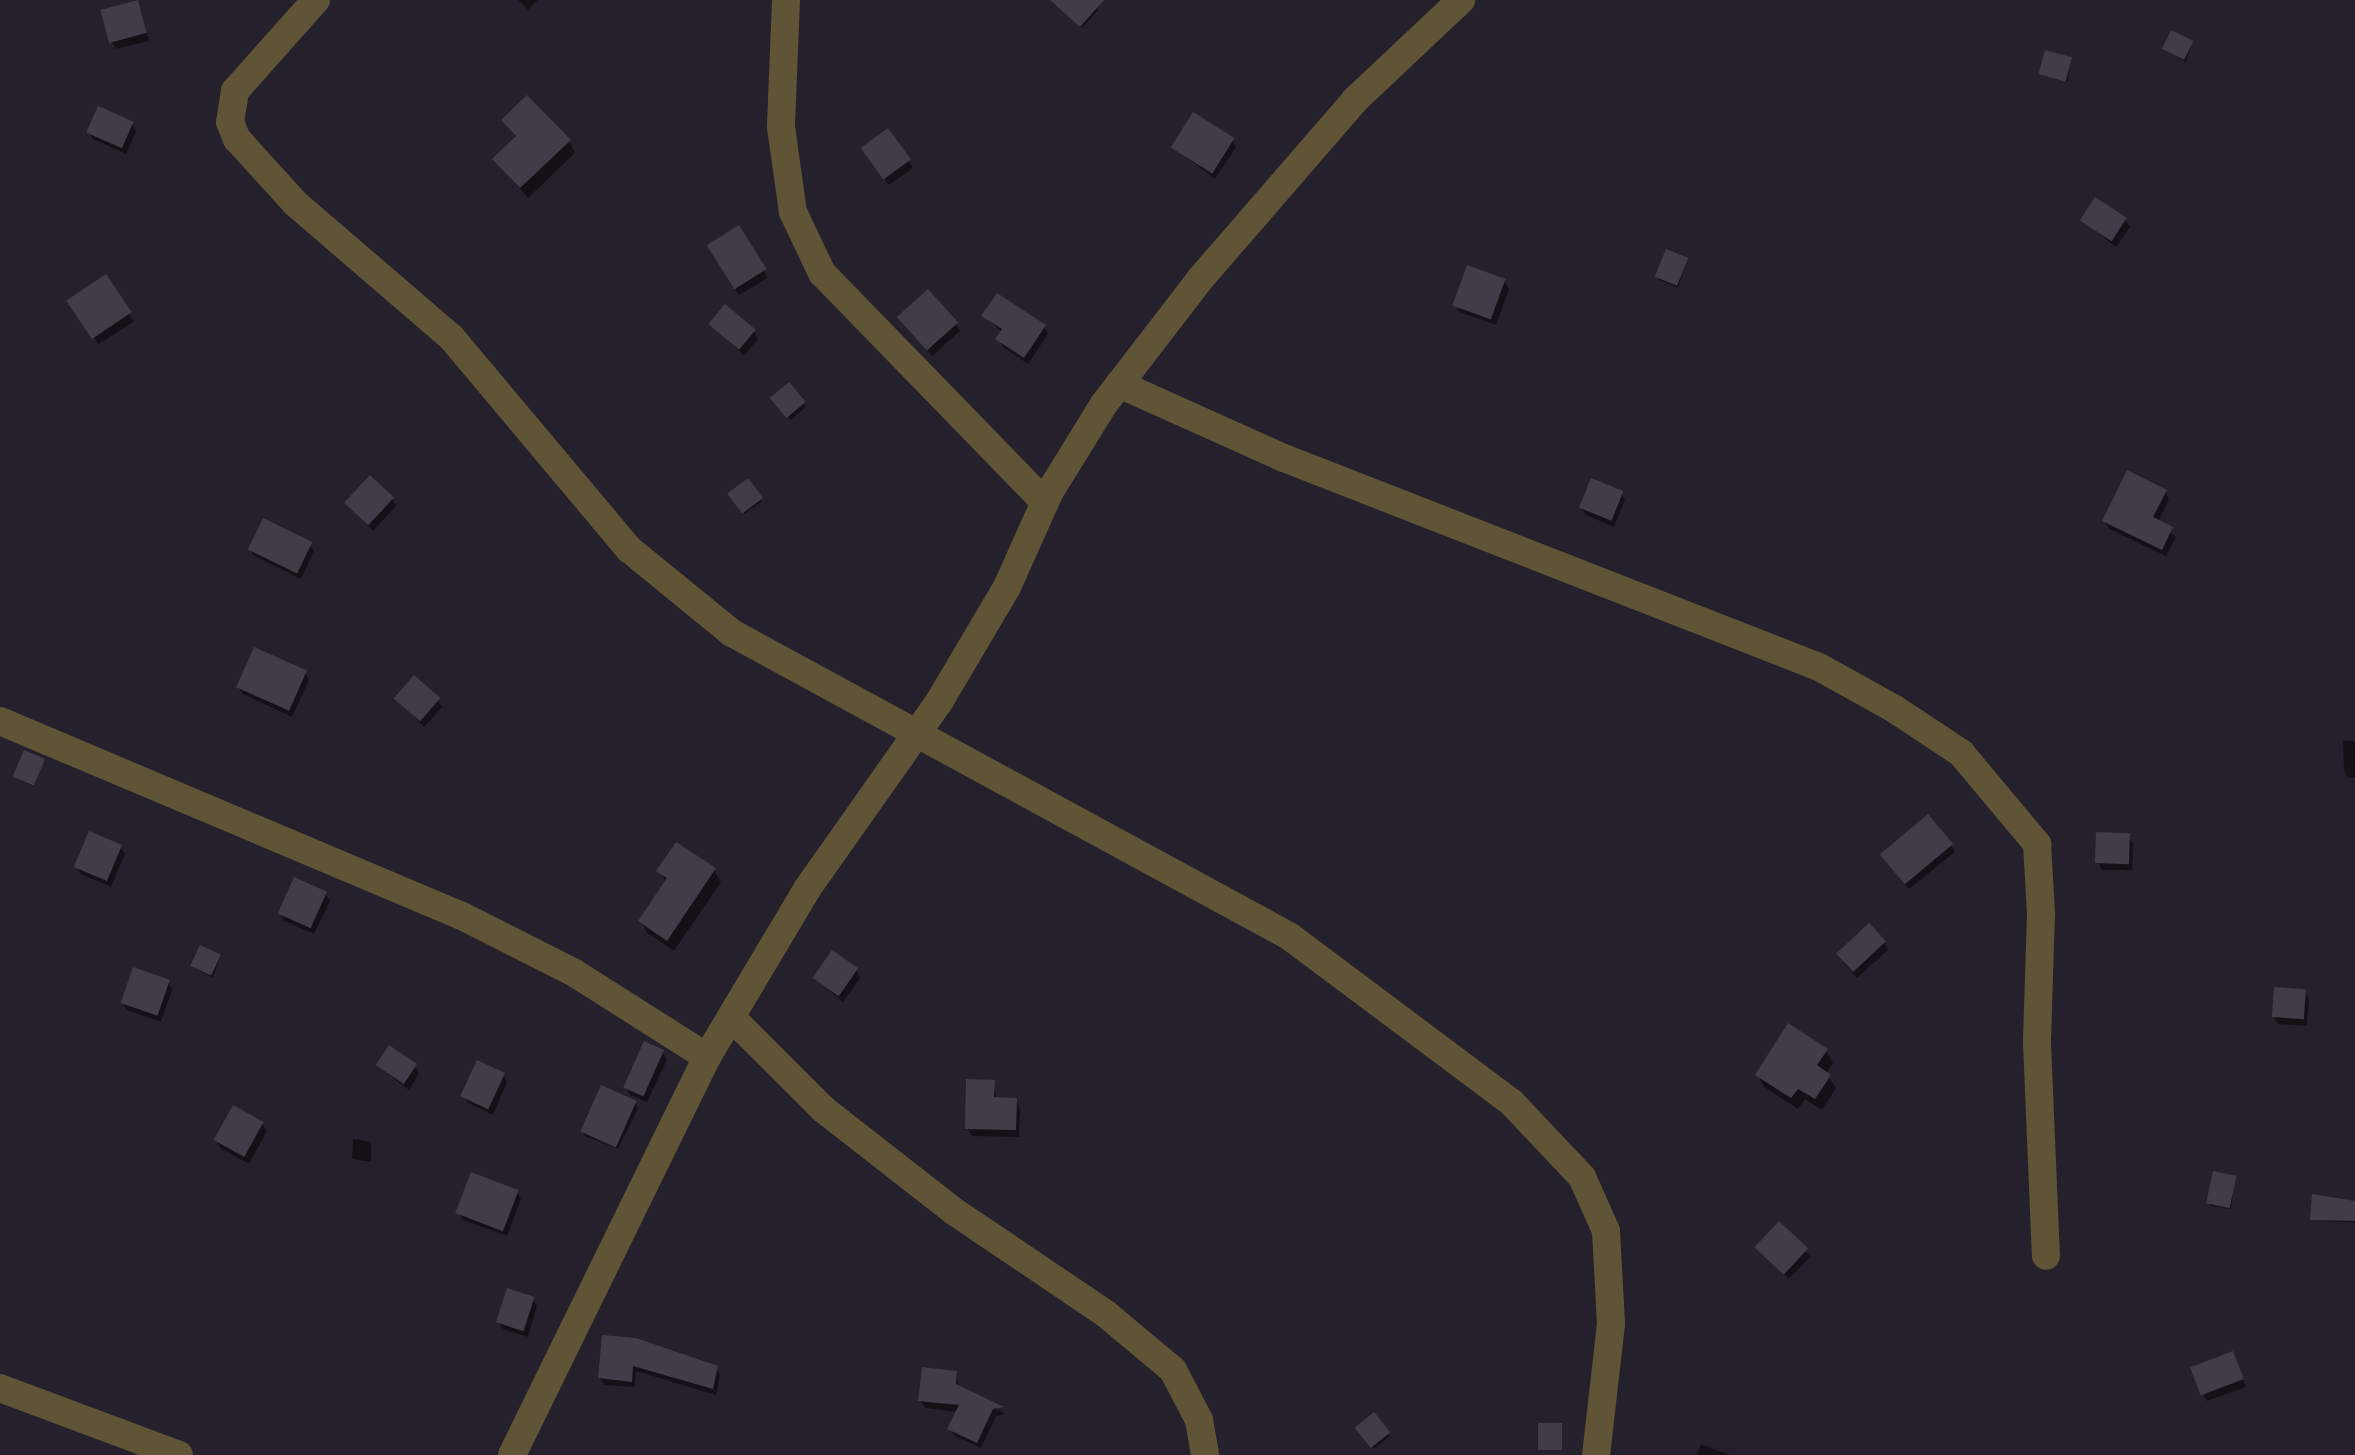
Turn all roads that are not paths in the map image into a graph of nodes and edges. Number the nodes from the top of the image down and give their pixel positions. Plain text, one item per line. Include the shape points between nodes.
1 (316, 0) edge
2 (786, 0) edge
3 (1461, 0) edge
4 (1119, 384) junction
5 (1045, 502) junction
6 (0, 720) edge
7 (915, 736) junction
8 (732, 1018) junction
9 (706, 1058) junction
10 (2046, 1256) dead end
11 (0, 1388) edge
12 (179, 1455) edge
13 (512, 1455) edge
14 (1205, 1455) edge
15 (1596, 1455) edge

1 - 7 street via 235,91 230,122 237,139 295,203 451,337 629,549 732,633
2 - 5 street via 781,127 793,212 822,272
3 - 4 street via 1355,100
4 - 5 street
4 - 10 street via 1284,458 1819,668 1962,753 2037,844
5 - 7 street via 1007,588
6 - 9 street via 460,915 573,972
7 - 8 street via 807,889
7 - 15 street via 1289,936 1512,1103 1571,1164 1606,1231 1611,1324
8 - 9 street
8 - 14 street via 823,1108 1173,1370 1199,1420
9 - 13 street
11 - 12 street

